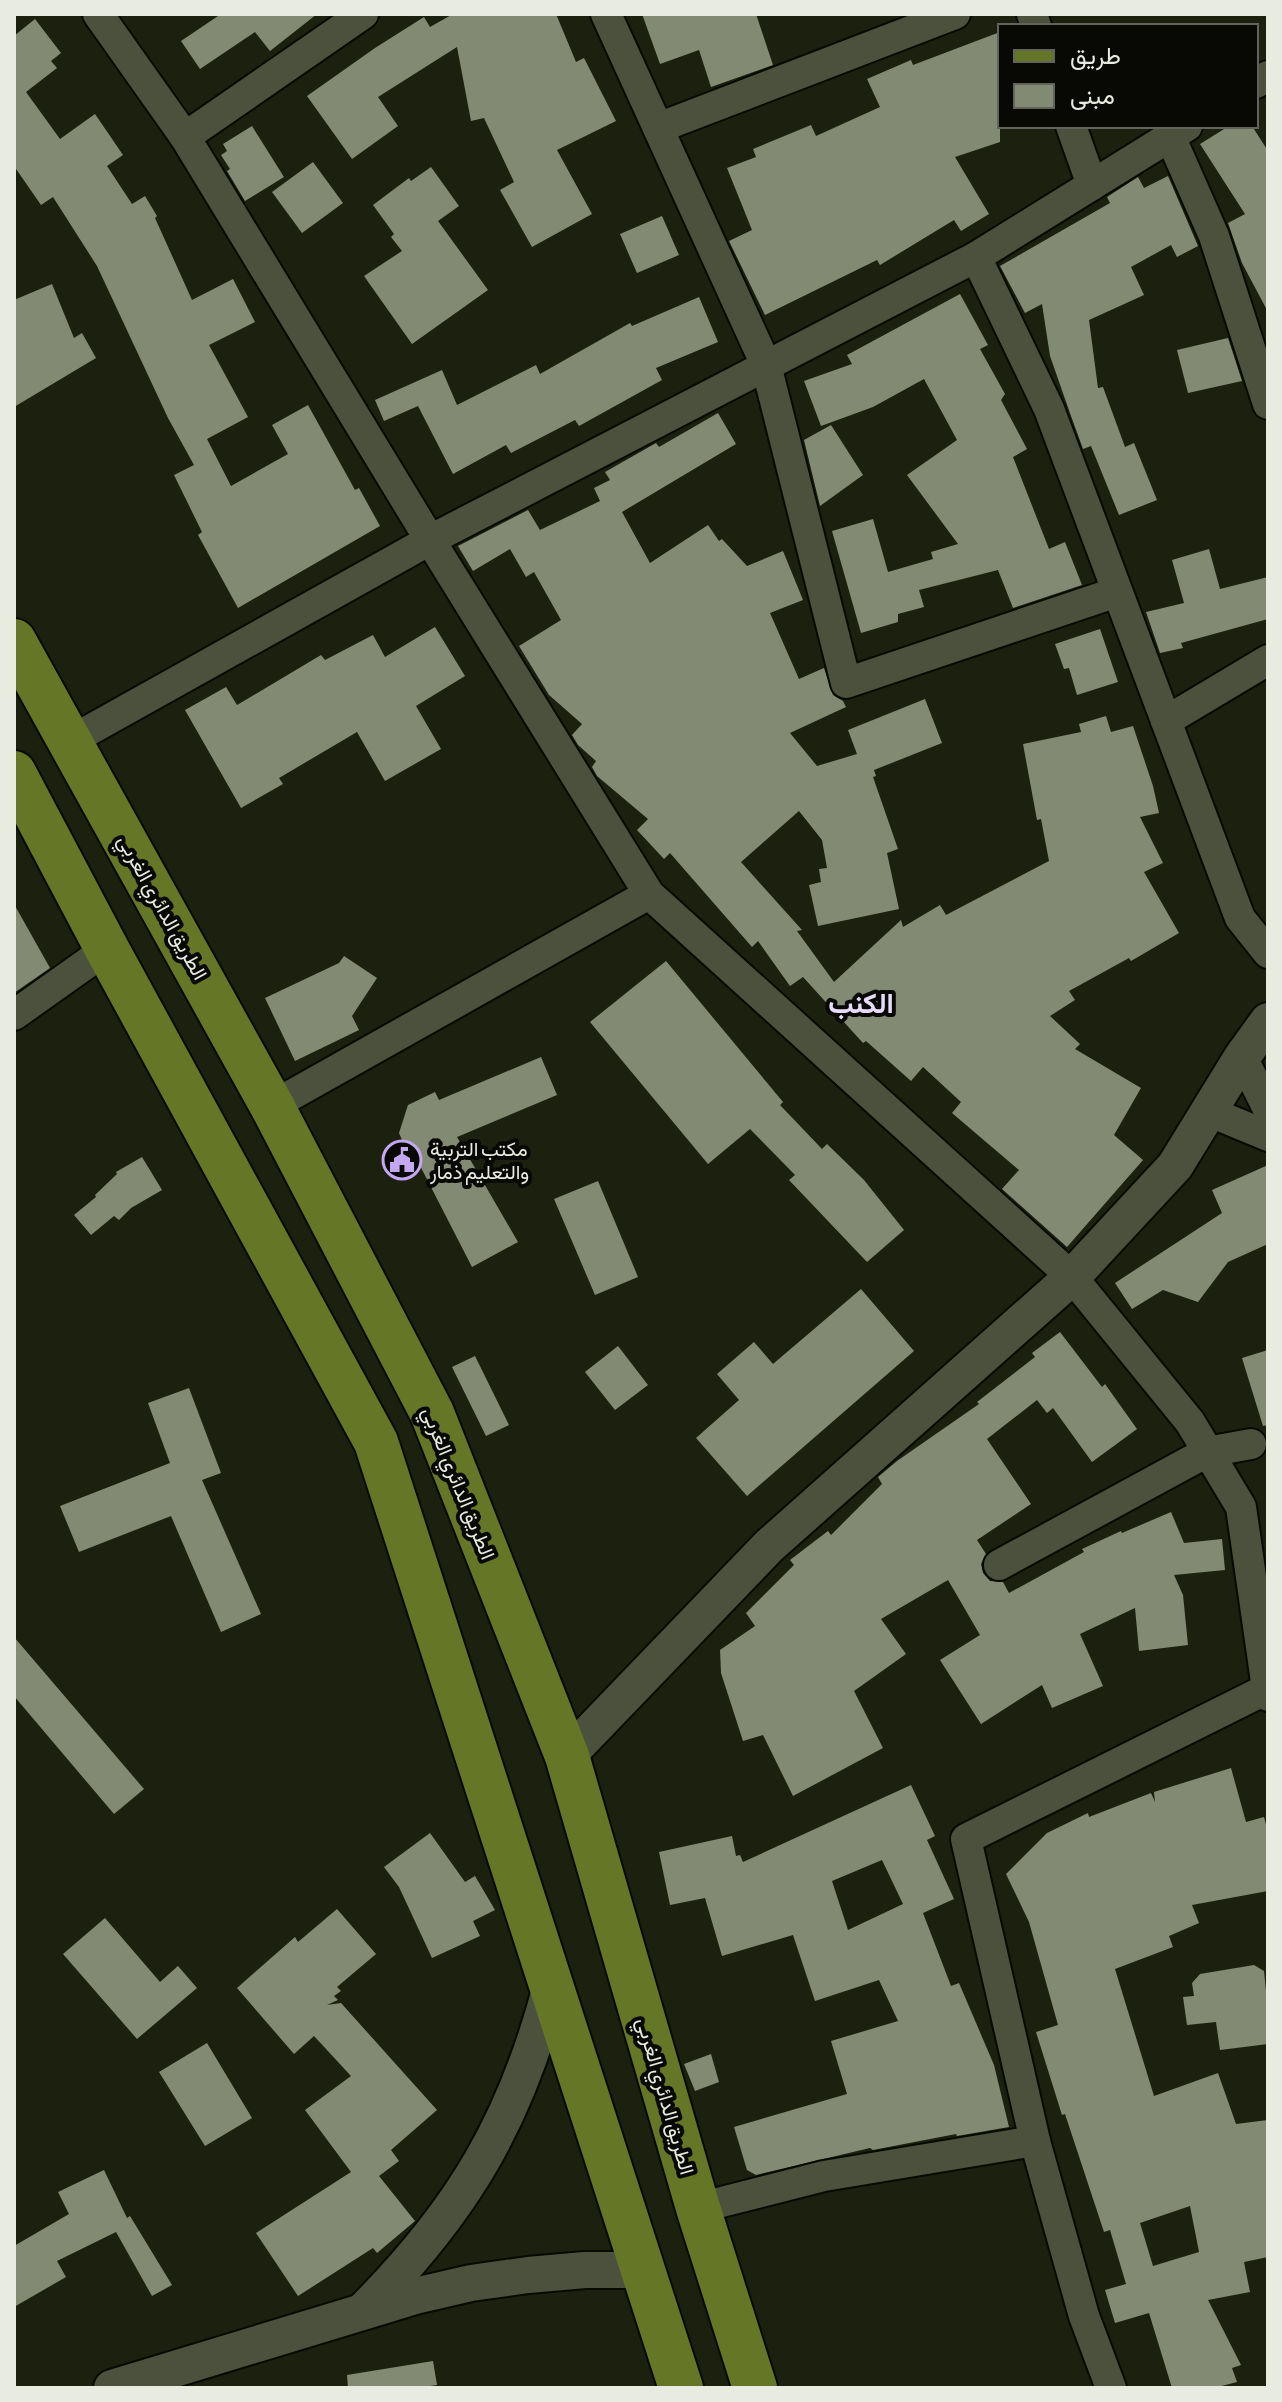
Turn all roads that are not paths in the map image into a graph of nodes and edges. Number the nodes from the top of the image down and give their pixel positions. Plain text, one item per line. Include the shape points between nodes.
1 (98, 14) edge
2 (363, 14) edge
3 (606, 14) edge
4 (955, 14) edge
5 (658, 128) junction
6 (1072, 128) edge
7 (1178, 131) edge
8 (185, 137) junction
9 (1092, 185) junction
10 (976, 257) junction
11 (766, 365) junction
12 (1268, 404) edge
13 (430, 540) junction
14 (1117, 592) junction
15 (14, 641) edge
16 (1268, 660) edge
17 (1166, 721) junction
18 (70, 741) junction
19 (14, 773) edge
20 (649, 894) junction
21 (107, 949) junction
22 (1268, 953) edge
23 (14, 1015) edge
24 (1268, 1021) edge
25 (1242, 1057) junction
26 (272, 1106) junction
27 (1268, 1109) edge
28 (1210, 1112) junction
29 (1268, 1136) edge
30 (1072, 1277) junction
31 (1190, 1422) junction
32 (1259, 1446) edge
33 (1207, 1452) junction
34 (999, 1565) dead end
35 (1267, 1692) edge
36 (567, 1756) junction
37 (551, 1987) junction
38 (1035, 2141) junction
39 (698, 2208) junction
40 (643, 2270) junction
41 (361, 2313) junction
42 (112, 2388) edge
43 (681, 2388) edge
44 (755, 2388) edge
45 (1111, 2388) edge

1 - 8 street
2 - 8 street
3 - 5 street
4 - 5 street
5 - 11 street
6 - 9 street
7 - 9 street
7 - 12 street
8 - 13 street
9 - 10 street
10 - 11 street
10 - 14 street via 1049,409
11 - 13 street
11 - 14 street via 846,683
13 - 18 street
13 - 20 street
14 - 17 street
15 - 18 main road, الطريق الدائري الغربي
16 - 17 street
17 - 22 street via 1240,918
18 - 26 main road, الطريق الدائري الغربي
19 - 21 main road
20 - 26 street
20 - 30 street
21 - 23 street
21 - 37 main road via 376,1442
24 - 25 street
25 - 27 street
25 - 28 street
26 - 36 main road, الطريق الدائري الغربي via 432,1413
28 - 29 street
28 - 30 street via 1175,1166
30 - 31 street
30 - 36 street via 769,1546
31 - 32 street via 1229,1441
31 - 33 street
32 - 33 street
33 - 34 street
33 - 35 street via 1241,1507
35 - 38 street via 966,1839
36 - 39 main road, الطريق الدائري الغربي
37 - 40 main road
37 - 41 street via 518,2091 467,2187 435,2232
38 - 39 street via 824,2176
38 - 45 street via 1084,2316
39 - 44 main road, الطريق الدائري الغربي
40 - 41 street via 585,2270 471,2283
40 - 43 main road
41 - 42 street

